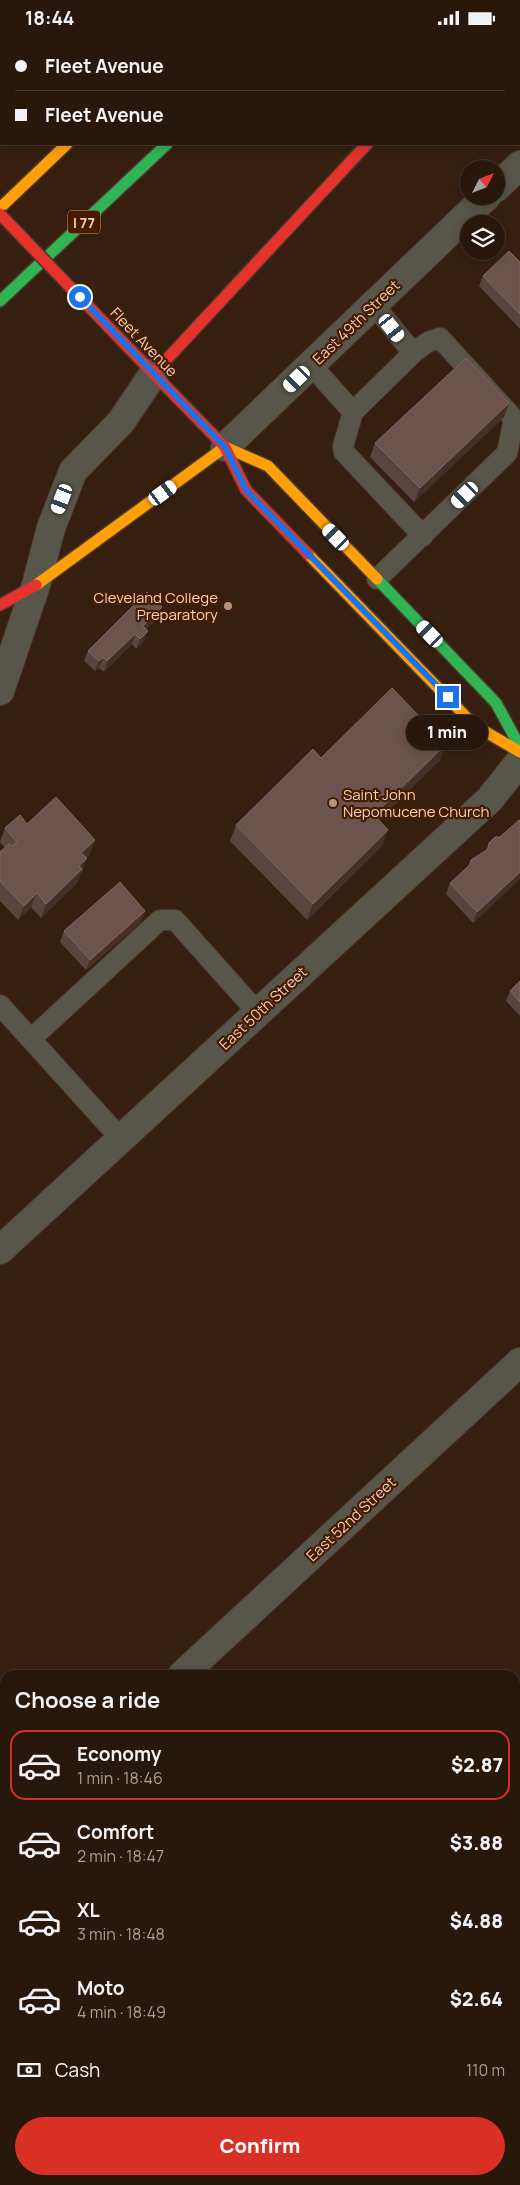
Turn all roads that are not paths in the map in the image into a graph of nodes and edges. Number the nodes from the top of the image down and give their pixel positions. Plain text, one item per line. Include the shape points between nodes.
1 (66, 145) edge
2 (166, 145) edge
3 (366, 145) edge
4 (520, 165) edge
5 (505, 179) edge
6 (478, 205) edge
7 (0, 208) edge
8 (0, 214) edge
9 (0, 301) edge
10 (374, 305) junction
11 (413, 353) junction
12 (311, 365) junction
13 (154, 373) junction
14 (353, 412) junction
15 (225, 447) junction
16 (423, 536) junction
17 (377, 579) junction
18 (36, 585) junction
19 (0, 605) edge
20 (0, 691) edge
21 (520, 747) edge
22 (520, 752) edge
23 (520, 761) edge
24 (0, 1005) edge
25 (258, 1013) junction
26 (31, 1039) junction
27 (121, 1139) junction
28 (0, 1250) edge
29 (520, 1362) edge
30 (187, 1670) edge

1 - 7 main road
2 - 9 main road, I 77
3 - 13 main road
4 - 5 street
6 - 10 street, East 49th Street
8 - 13 main road, Fleet Avenue, bridge
10 - 11 lane
10 - 12 street, East 49th Street
11 - 14 lane
11 - 16 lane via 440,338 514,419 507,453
12 - 14 lane
12 - 15 street, East 49th Street
13 - 15 main road, Fleet Avenue
13 - 18 street via 121,422 73,471 51,528
14 - 16 lane via 344,451
15 - 17 main road, Fleet Avenue via 268,466
15 - 18 main road
15 - 22 main road, Fleet Avenue via 246,490 474,725
16 - 17 lane
17 - 21 main road, Fleet Avenue via 496,703
18 - 19 main road
18 - 20 street
23 - 25 street, East 50th Street via 490,799
24 - 26 lane
25 - 26 lane via 175,920 160,920
25 - 27 street, East 50th Street
26 - 27 lane
27 - 28 street, East 50th Street
29 - 30 street, East 52nd Street

